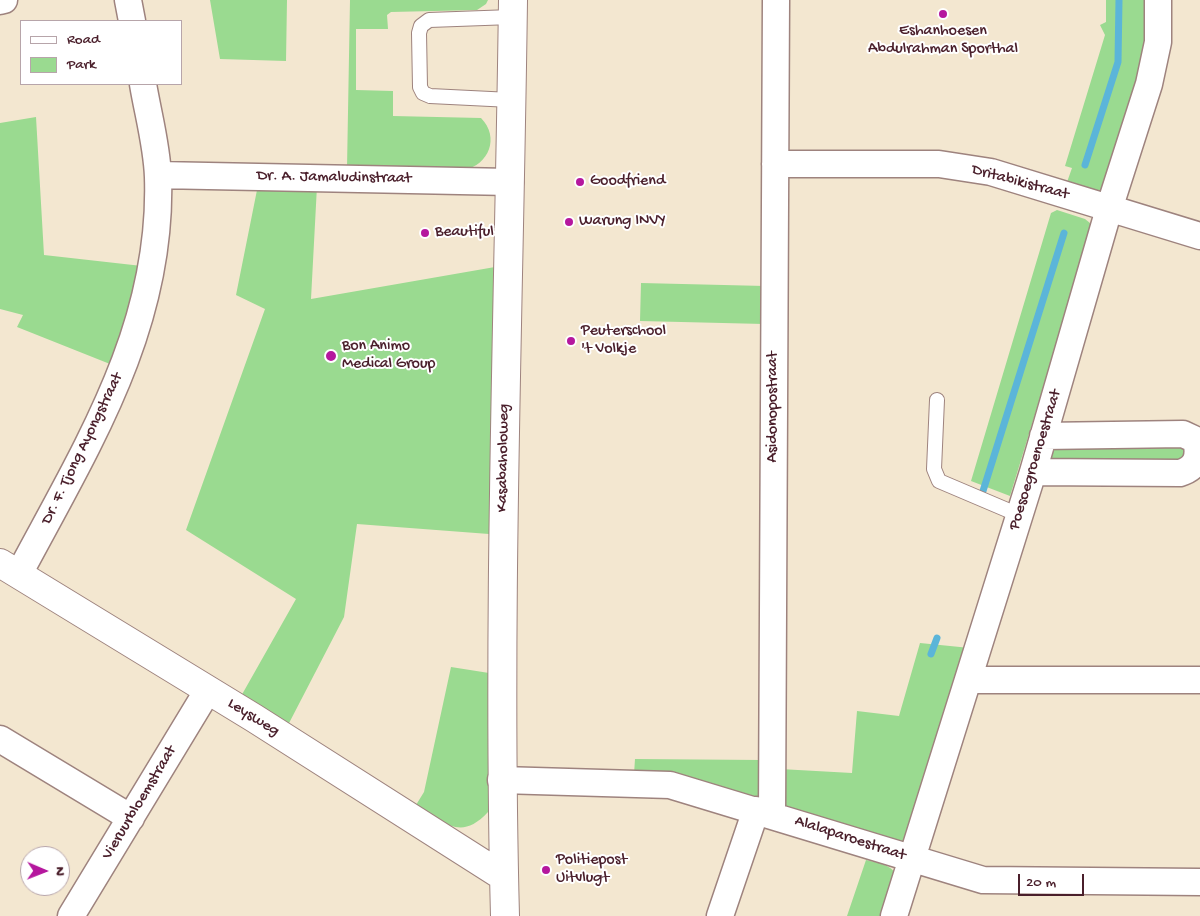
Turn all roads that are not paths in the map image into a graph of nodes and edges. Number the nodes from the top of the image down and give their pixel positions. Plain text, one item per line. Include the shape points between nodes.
1 (4, 0) edge
2 (128, 0) edge
3 (776, 0) edge
4 (1158, 0) edge
5 (0, 1) edge
6 (513, 8) edge
7 (132, 20) edge
8 (143, 85) edge
9 (511, 100) junction
10 (775, 164) junction
11 (158, 175) junction
12 (510, 182) junction
13 (1109, 208) junction
14 (1200, 236) edge
15 (937, 400) dead end
16 (1044, 436) junction
17 (1033, 472) junction
18 (1019, 515) junction
19 (10, 568) edge
20 (968, 680) junction
21 (1200, 680) edge
22 (208, 690) junction
23 (0, 738) edge
24 (501, 780) junction
25 (764, 812) junction
26 (131, 818) junction
27 (912, 860) junction
28 (504, 877) junction
29 (1200, 882) edge
30 (71, 916) edge
31 (505, 916) edge
32 (720, 916) edge
33 (894, 916) edge

1 - 5 street
2 - 7 street
3 - 10 street, Asidonopostraat
4 - 13 street, Poesoegroenoestraat via 1158,42 1149,84
6 - 9 street, Kasabaholoweg
6 - 9 lane via 429,20 419,32 420,87 423,93
8 - 11 street, Dr. F. Tjong Ayongstraat
9 - 12 street, Kasabaholoweg
10 - 13 street, Dritabikistraat via 939,164 991,172
10 - 25 street, Asidonopostraat
11 - 12 street, Dr. A. Jamaludinstraat
11 - 19 street, Dr. F. Tjong Ayongstraat via 157,242 153,269 120,378 100,422
12 - 24 street, Kasabaholoweg
13 - 14 street, Dritabikistraat
13 - 16 street, Poesoegroenoestraat
15 - 18 lane via 936,477
16 - 17 street, Poesoegroenoestraat
16 - 17 street via 1183,434 1196,440 1199,452 1195,464 1180,472
17 - 18 street, Poesoegroenoestraat
18 - 20 street, Poesoegroenoestraat
19 - 22 street, Leysweg
20 - 21 street
20 - 27 street, Poesoegroenoestraat
22 - 26 street, Vieruurbloemstraat
22 - 28 street, Leysweg
23 - 26 street
24 - 25 street, Alalaparoestraat via 670,785
24 - 28 street, Kasabaholoweg
25 - 27 street, Alalaparoestraat
25 - 32 street, Asidonopostraat
26 - 30 street, Vieruurbloemstraat
27 - 29 street, Alalaparoestraat via 984,880
27 - 33 street, Poesoegroenoestraat
28 - 31 street, Kasabaholoweg

